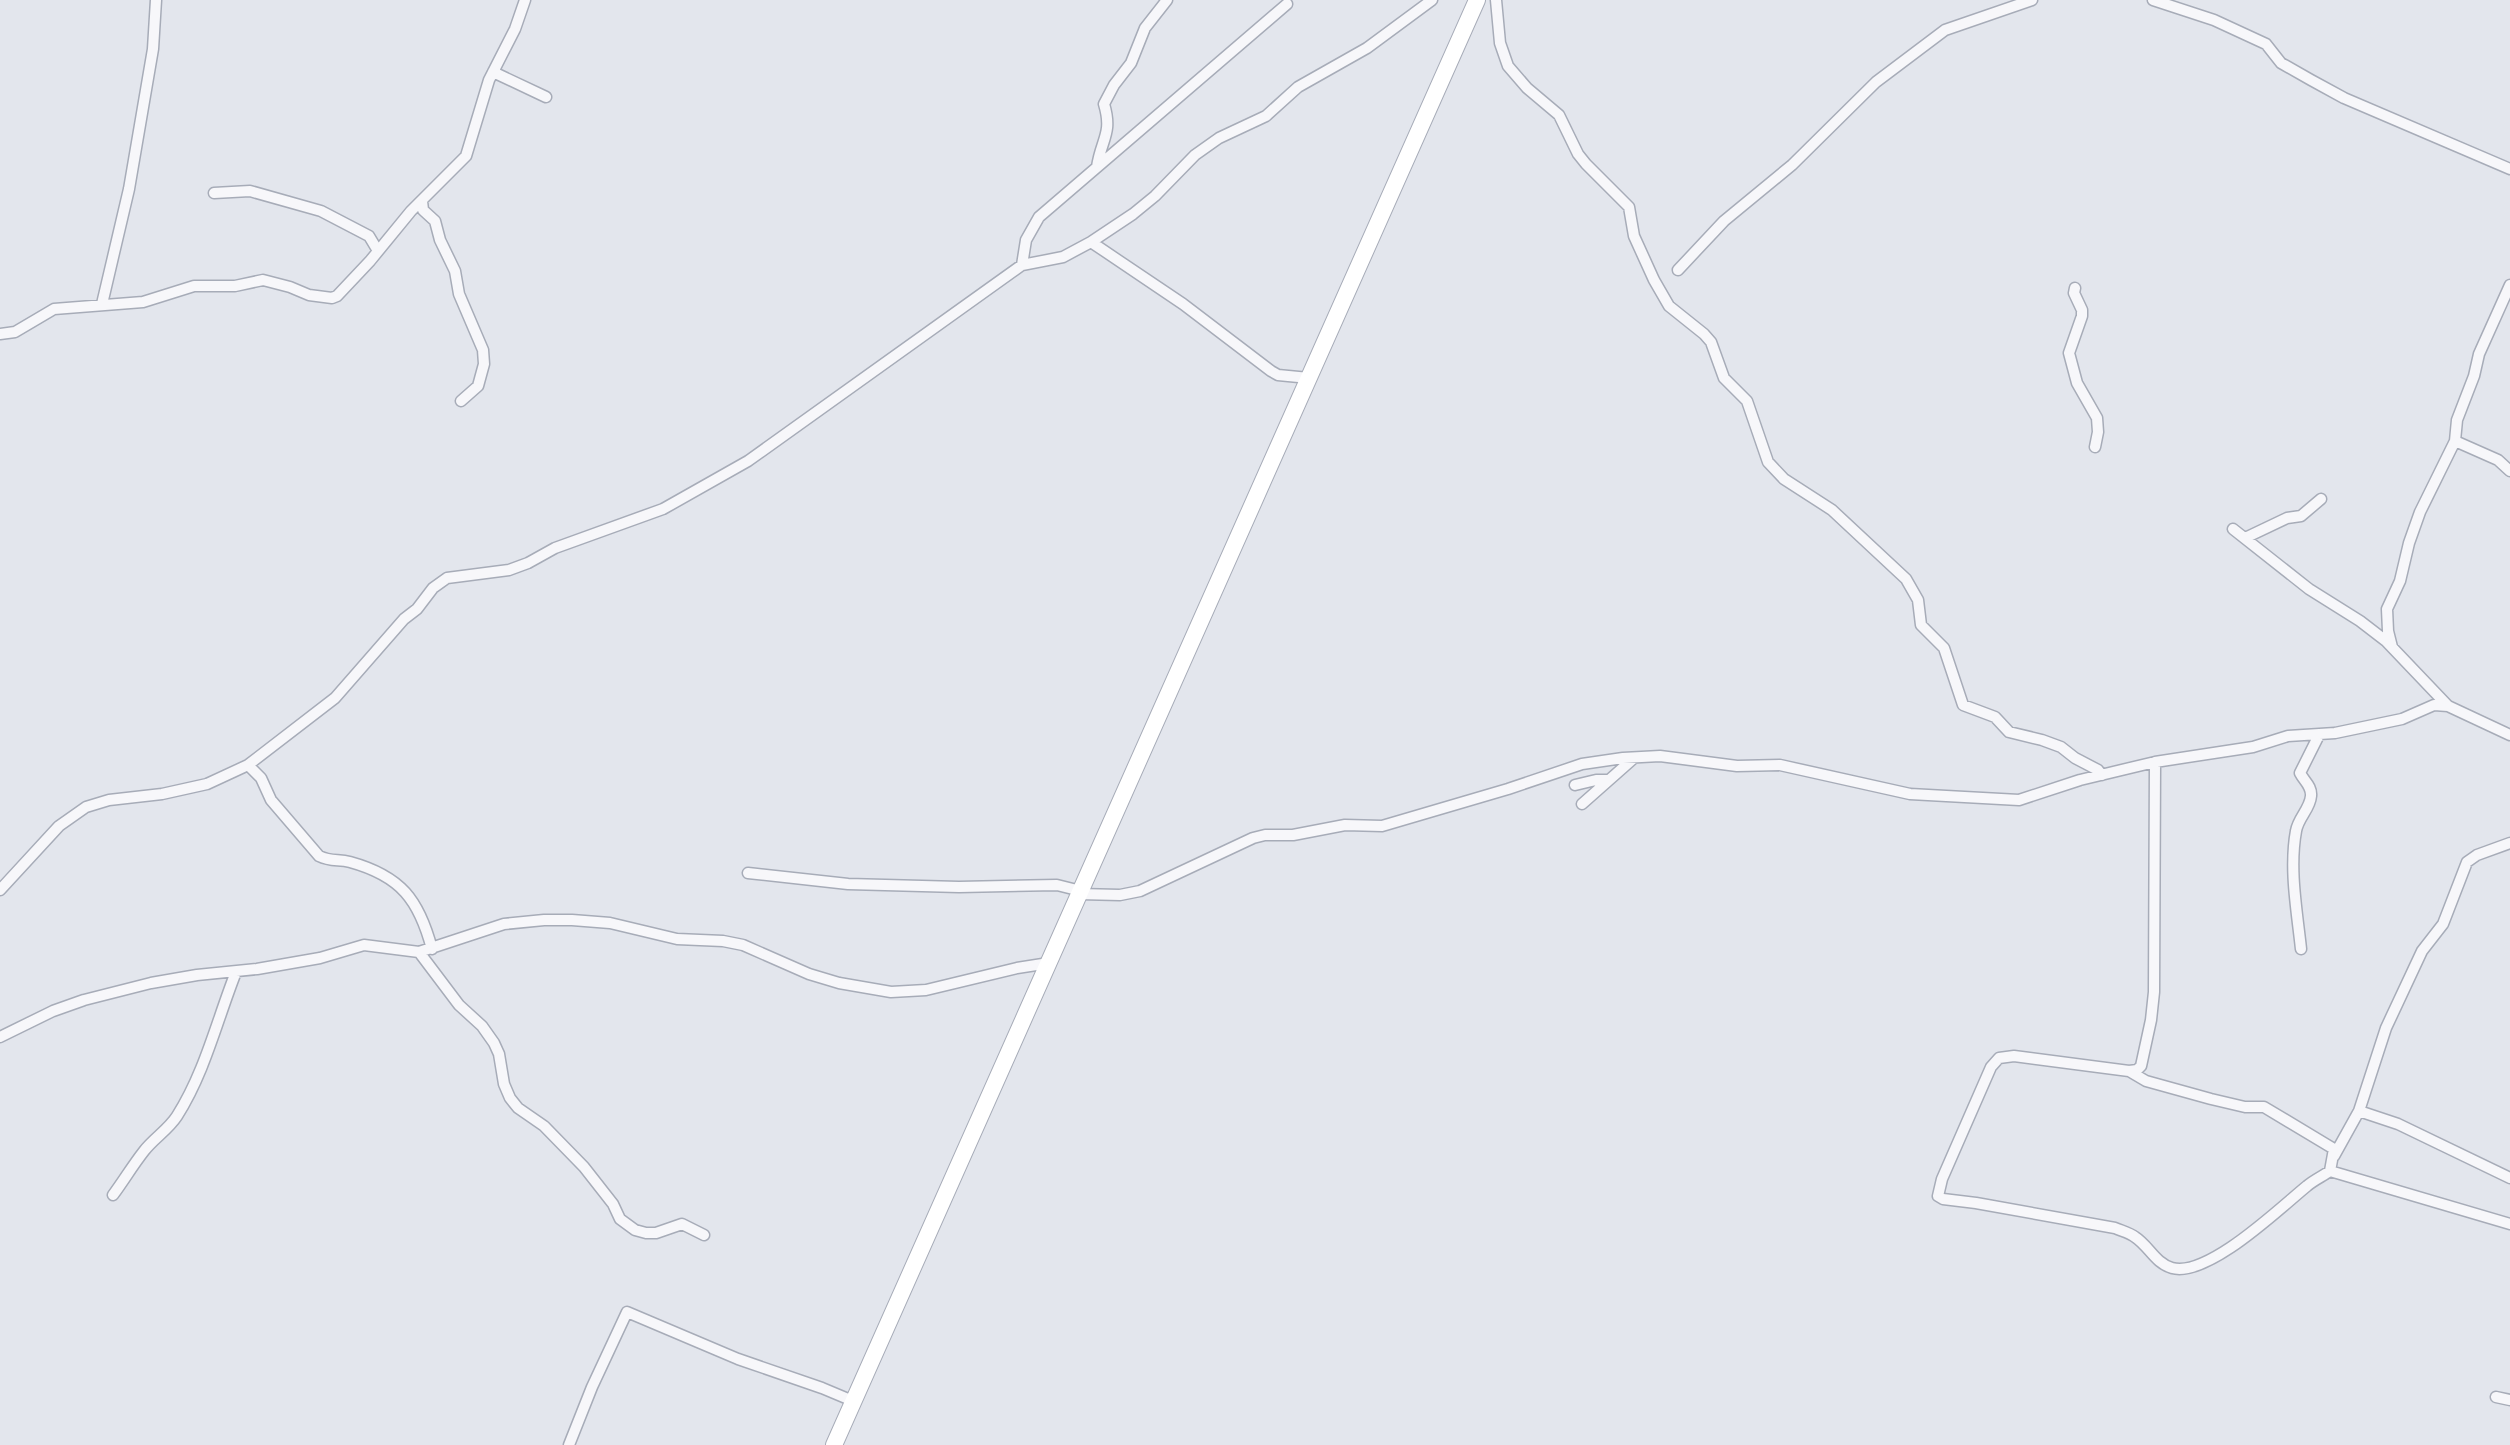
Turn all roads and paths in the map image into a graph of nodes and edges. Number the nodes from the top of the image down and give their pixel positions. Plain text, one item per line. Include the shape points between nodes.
1 (156, 0) edge
2 (525, 0) edge
3 (1167, 0) edge
4 (1432, 0) edge
5 (1477, 0) edge
6 (1496, 0) edge
7 (2032, 0) edge
8 (2153, 0) edge
9 (1287, 4) dead end
10 (493, 72) junction
11 (546, 97) dead end
12 (1097, 167) junction
13 (2510, 169) edge
14 (214, 193) dead end
15 (422, 201) junction
16 (369, 236) junction
17 (390, 237) junction
18 (1091, 242) junction
19 (379, 251) junction
20 (1022, 265) junction
21 (1678, 270) dead end
22 (2510, 285) edge
23 (2075, 288) dead end
24 (102, 304) junction
25 (0, 334) edge
26 (1309, 377) junction
27 (461, 401) dead end
28 (2455, 441) junction
29 (2095, 447) dead end
30 (2510, 471) edge
31 (2321, 499) dead end
32 (2233, 529) dead end
33 (2245, 538) junction
34 (2392, 647) junction
35 (2448, 706) junction
36 (2319, 735) junction
37 (2510, 735) edge
38 (1634, 758) junction
39 (2155, 762) junction
40 (248, 765) junction
41 (2102, 775) junction
42 (1609, 780) junction
43 (1575, 785) dead end
44 (1582, 804) dead end
45 (2510, 843) edge
46 (748, 873) dead end
47 (0, 890) edge
48 (1080, 892) junction
49 (432, 949) junction
50 (2301, 949) dead end
51 (419, 952) junction
52 (1048, 963) junction
53 (236, 972) junction
54 (0, 1037) edge
55 (2129, 1071) junction
56 (2359, 1111) junction
57 (2333, 1158) junction
58 (2330, 1171) junction
59 (2510, 1178) edge
60 (113, 1195) dead end
61 (2510, 1224) edge
62 (704, 1235) dead end
63 (2496, 1397) dead end
64 (2510, 1400) edge
65 (853, 1401) junction
66 (569, 1445) edge
67 (834, 1445) edge

1 - 24 street via 152,58 130,189
2 - 10 street
3 - 12 street via 1145,28 1126,72 1107,94 1107,135
4 - 18 street via 1367,48 1297,86 1266,116 1195,155 1155,196
5 - 26 street
6 - 41 street via 1500,43 1508,66 1559,115 1586,164 1629,207 1634,236 1654,280 1669,306 1711,342 1724,378 1748,401 1771,466 1832,510 1906,579 1918,600 1921,625 1944,648 1963,705 1995,717 2010,733 2061,747
7 - 21 street via 1945,30 1886,74 1792,165 1724,221
8 - 13 street via 2266,44 2281,63 2333,92
9 - 12 street
10 - 11 street
10 - 15 street via 466,156
12 - 20 street via 1039,217 1026,240
14 - 16 street via 261,193 321,211
15 - 17 street
15 - 27 street via 423,209 435,221 455,271 458,294 483,350 478,386
16 - 17 street
16 - 19 street
17 - 19 street
18 - 20 street via 1063,257
18 - 26 street via 1271,371
19 - 24 street via 332,298 263,280 235,286 194,286 143,302
20 - 40 street via 748,461 663,509 555,548 509,570 440,582 335,698
22 - 28 street via 2479,354 2457,420
23 - 29 street via 2082,313 2069,352 2077,383 2097,418
24 - 25 street via 54,309 15,332
26 - 48 street
28 - 30 street via 2498,460
28 - 34 street via 2420,512 2387,609
31 - 33 street via 2301,516
32 - 33 street
33 - 34 street
34 - 35 street
35 - 36 street via 2434,705 2402,719
35 - 37 street
36 - 39 street via 2288,736 2253,747
36 - 50 street via 2300,773 2311,788 2295,844
38 - 41 street via 1780,765 1910,794 2020,800
38 - 42 street
38 - 48 street via 1582,764 1382,826 1345,825 1253,838 1140,891 1120,895
39 - 41 street
39 - 55 street via 2154,992 2141,1066
40 - 47 street via 184,789 86,807 59,826
40 - 49 street via 318,856 382,873 409,895 425,923
42 - 43 street
42 - 44 street
45 - 56 street via 2467,862 2443,924 2422,951 2386,1028
46 - 48 street via 848,884 1057,885
48 - 52 street
49 - 51 street
49 - 52 street via 504,924 597,922 677,939 743,945 809,974 891,992 926,990
51 - 53 street via 365,945 320,958
51 - 62 street via 458,1005 494,1043 510,1098 584,1167 620,1220 646,1233 682,1224
52 - 65 street
53 - 54 street via 170,980 84,1000
53 - 60 street via 192,1090 172,1124 145,1150
55 - 57 street via 2146,1081 2245,1107 2264,1107 2334,1149
55 - 58 street via 1999,1058 1991,1067 1938,1196 2115,1228 2135,1236 2160,1262 2178,1269 2204,1261 2254,1232
56 - 57 street
56 - 59 street via 2398,1124
57 - 58 street
58 - 61 street
63 - 64 street
65 - 66 street via 628,1312
65 - 67 street

